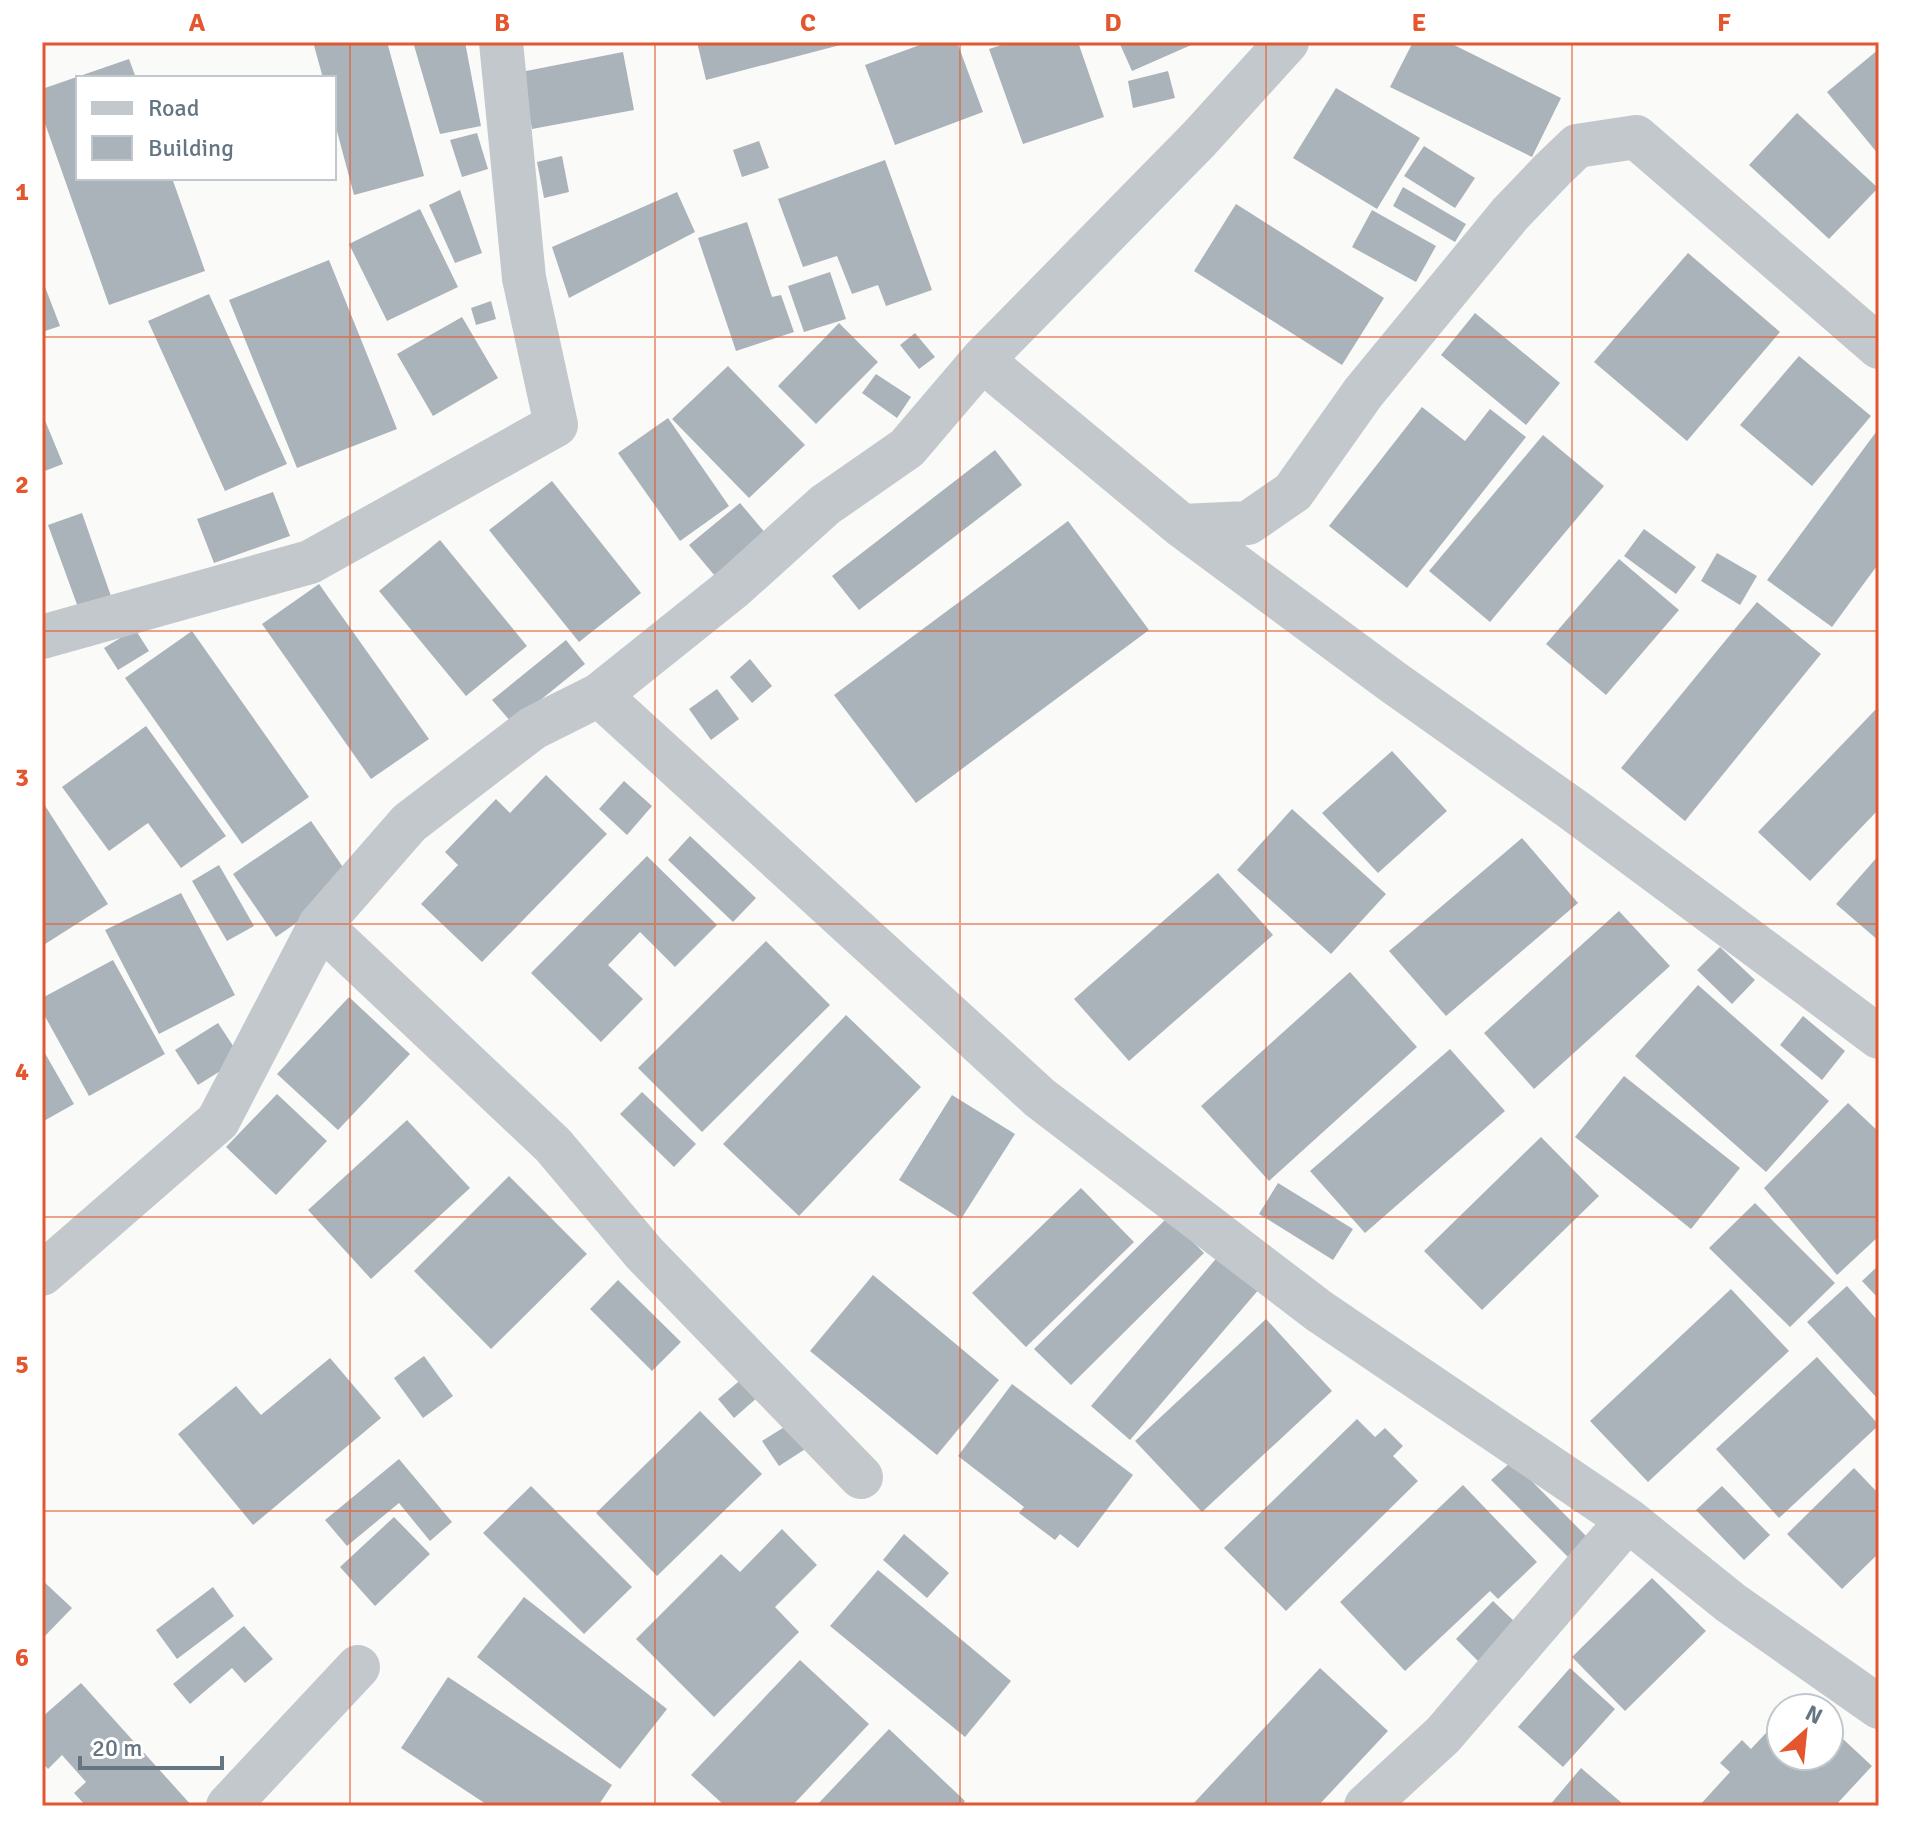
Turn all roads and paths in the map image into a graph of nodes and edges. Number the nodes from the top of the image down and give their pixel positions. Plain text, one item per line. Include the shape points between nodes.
1 (501, 42) edge
2 (1287, 42) edge
3 (1879, 347) edge
4 (982, 360) junction
5 (1182, 526) junction
6 (42, 637) edge
7 (599, 695) junction
8 (320, 925) junction
9 (1879, 1037) edge
10 (42, 1274) edge
11 (861, 1477) dead end
12 (1628, 1520) junction
13 (358, 1667) dead end
14 (1879, 1707) edge
15 (228, 1806) edge
16 (1366, 1806) edge

1 - 6 street via 524,278 556,425 310,562
2 - 4 street
3 - 5 street via 1636,137 1577,146 1490,237 1363,393 1293,492 1248,523
4 - 5 street
4 - 7 street via 907,448 825,505 734,587
5 - 9 street
7 - 8 street via 533,728 409,823
7 - 12 street via 1040,1098 1319,1311
8 - 10 street via 218,1121
8 - 11 street via 553,1145 644,1253
12 - 14 street via 1731,1603
12 - 16 street via 1443,1735
13 - 15 street

